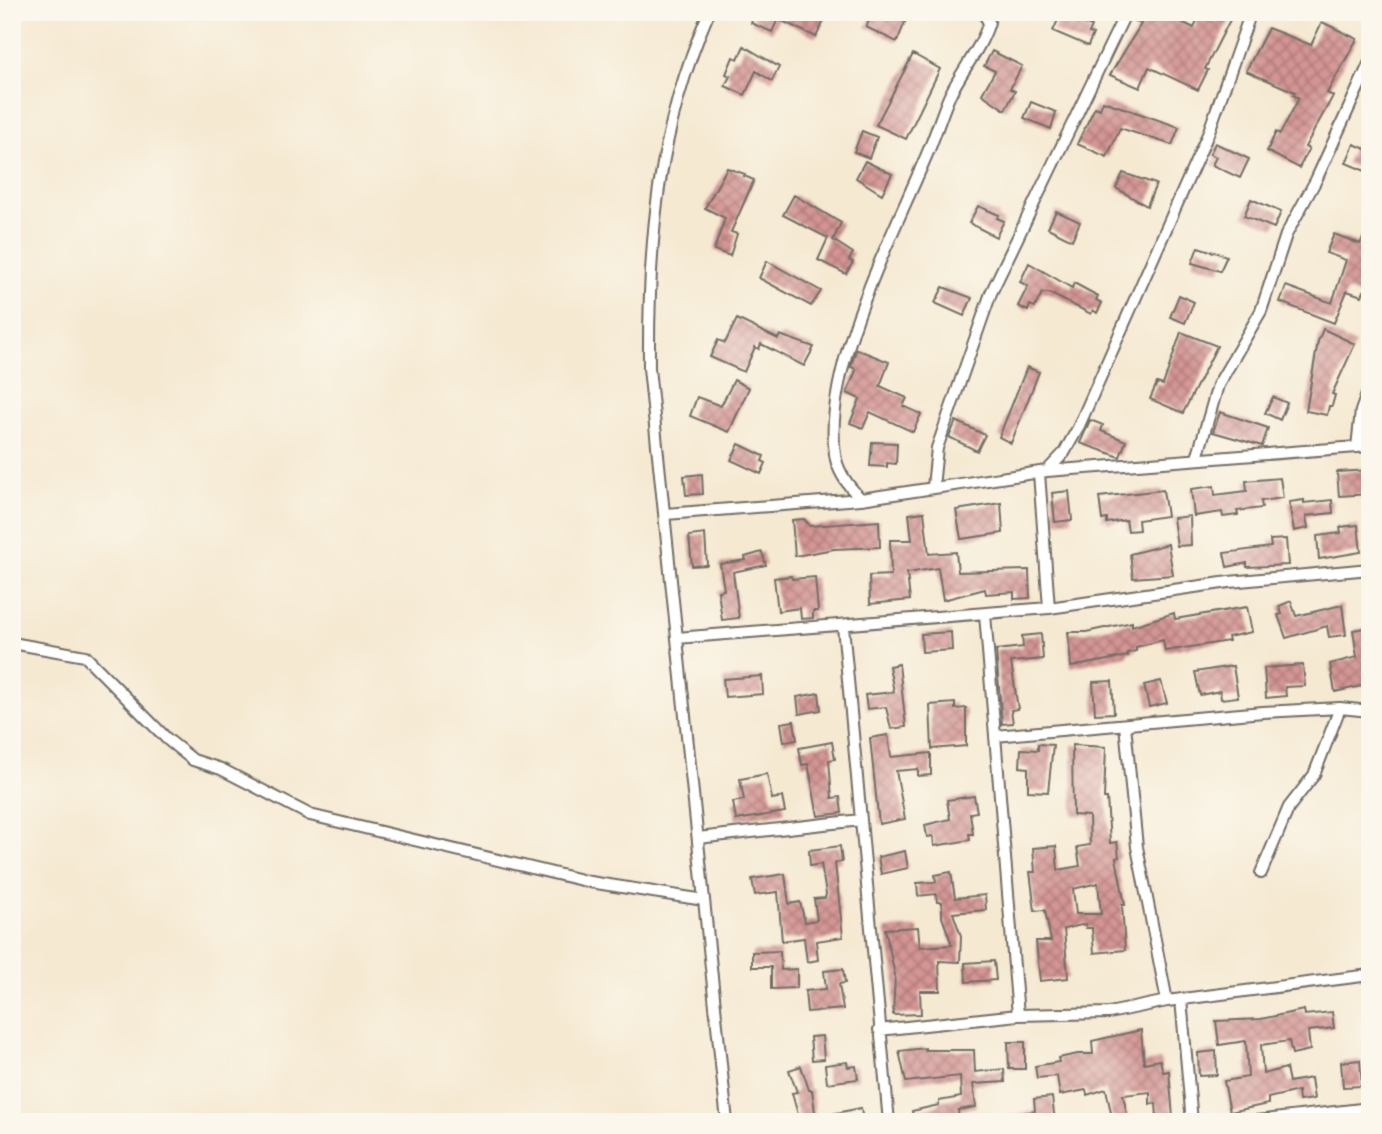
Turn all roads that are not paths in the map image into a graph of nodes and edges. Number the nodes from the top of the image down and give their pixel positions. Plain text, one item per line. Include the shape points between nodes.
1 (695, 12) edge
2 (982, 12) edge
3 (1126, 12) edge
4 (1251, 12) edge
5 (708, 15) edge
6 (1370, 62) edge
7 (1370, 386) edge
8 (1370, 446) edge
9 (1357, 447) junction
10 (1197, 458) junction
11 (1043, 472) junction
12 (933, 488) junction
13 (861, 499) junction
14 (666, 514) junction
15 (1370, 569) edge
16 (1049, 608) junction
17 (985, 614) junction
18 (843, 626) junction
19 (677, 638) junction
20 (12, 642) edge
21 (1340, 708) junction
22 (1370, 711) edge
23 (1125, 725) junction
24 (995, 736) junction
25 (861, 820) junction
26 (698, 838) junction
27 (1261, 873) dead end
28 (704, 900) junction
29 (1370, 975) edge
30 (1181, 999) junction
31 (1167, 1001) junction
32 (1018, 1015) junction
33 (879, 1030) junction
34 (1370, 1108) edge
35 (727, 1122) edge
36 (889, 1122) edge
37 (1192, 1122) edge
38 (1247, 1122) edge

1 - 5 street
2 - 13 street via 989,22 985,33 950,95 903,203 852,337 834,409 835,456 846,484
3 - 12 street via 991,293 937,448
4 - 11 street via 1208,134 1078,428 1064,453
5 - 14 street via 678,96 653,216 649,368
6 - 10 street via 1286,235 1261,311 1218,385
7 - 9 street via 1361,411
8 - 9 street
9 - 10 street
10 - 11 street
11 - 12 street
11 - 16 street
12 - 13 street
13 - 14 street
14 - 19 street
15 - 16 street
16 - 17 street
17 - 18 street
17 - 24 street
18 - 19 street
18 - 25 street
19 - 26 street
20 - 28 street via 85,656 167,740 193,760 222,769 310,815 590,881
21 - 22 street
21 - 23 street
21 - 27 street via 1314,775 1289,807
23 - 24 street
23 - 31 street via 1137,847
24 - 32 street
25 - 26 street
25 - 33 street
26 - 28 street
28 - 35 street
29 - 30 street
30 - 31 street
30 - 37 street
31 - 32 street via 1109,1013
32 - 33 street
33 - 36 street
34 - 38 street

